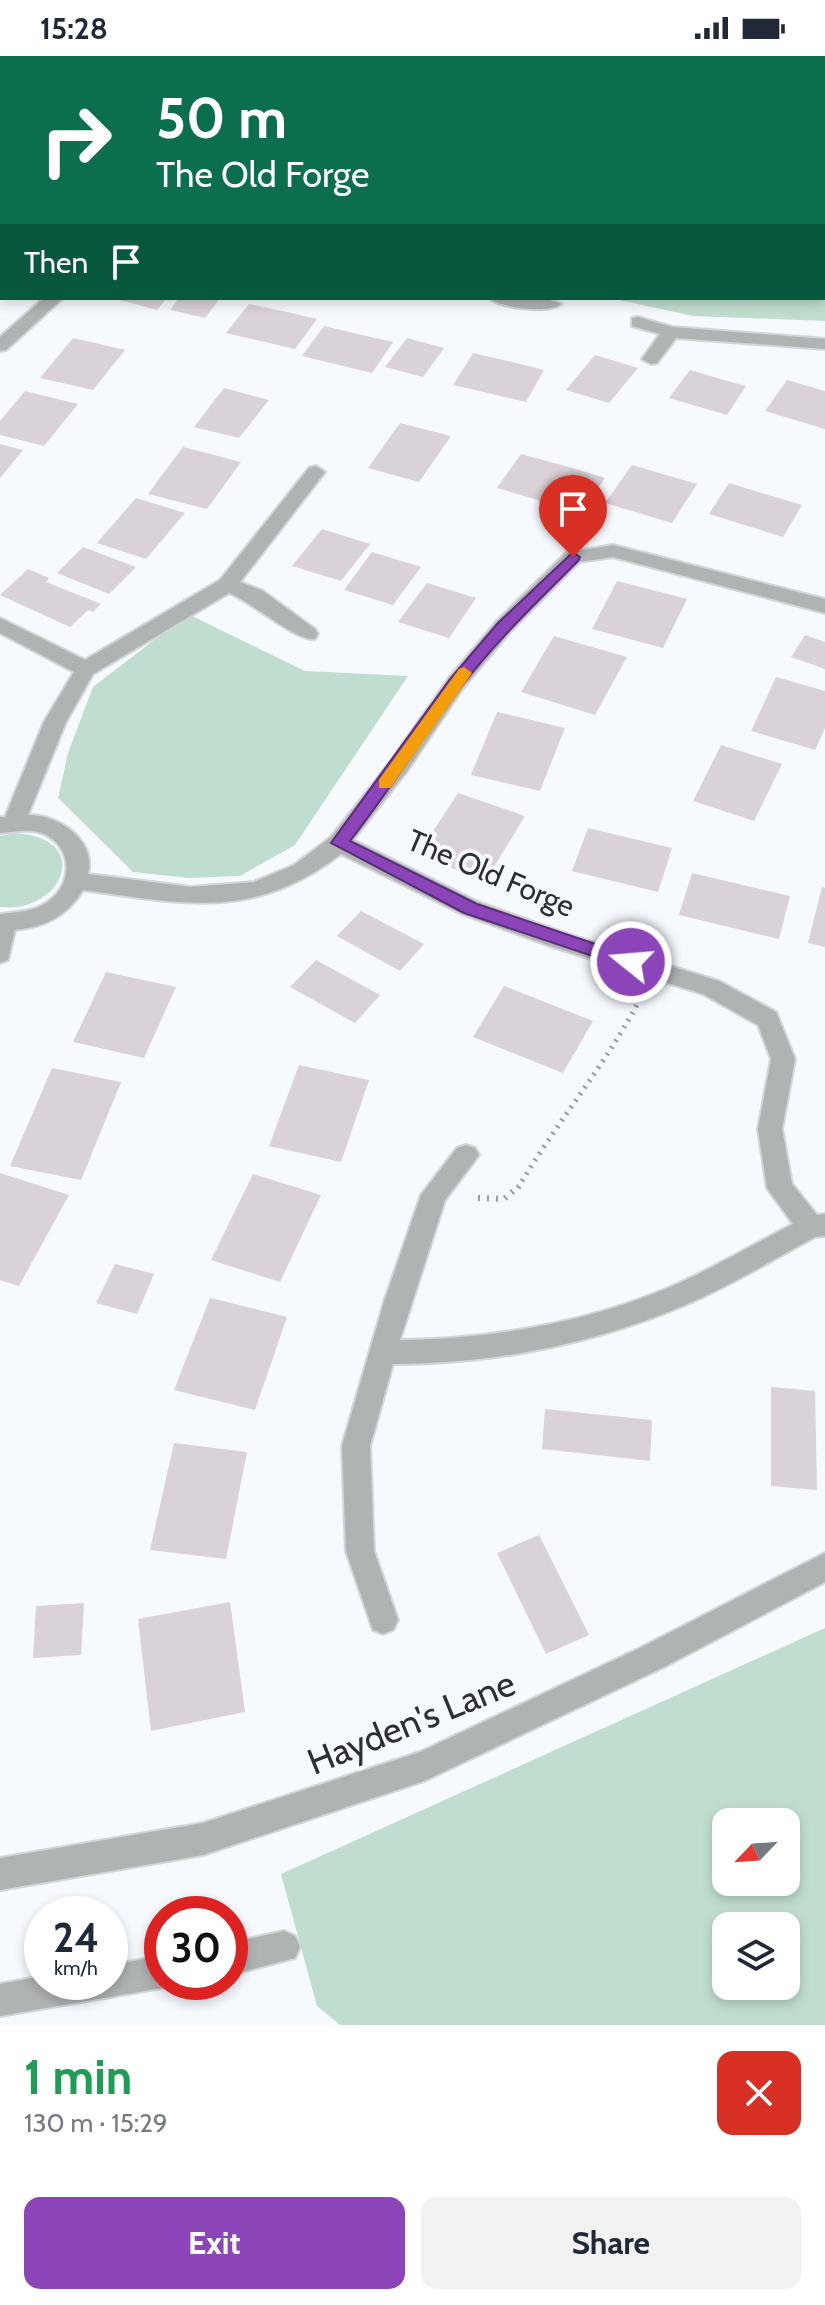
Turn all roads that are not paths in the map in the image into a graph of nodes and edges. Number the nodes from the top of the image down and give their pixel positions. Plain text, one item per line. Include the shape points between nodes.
1 (52, 300) edge
2 (495, 302) edge
3 (552, 304) dead end
4 (638, 322) dead end
5 (671, 332) junction
6 (825, 344) edge
7 (0, 346) edge
8 (651, 359) dead end
9 (316, 472) dead end
10 (227, 585) junction
11 (825, 606) edge
12 (0, 625) edge
13 (308, 634) dead end
14 (86, 669) junction
15 (7, 824) edge
16 (339, 843) junction
17 (78, 881) junction
18 (2, 924) edge
19 (0, 954) edge
20 (466, 1155) dead end
21 (818, 1226) edge
22 (384, 1352) junction
23 (825, 1567) edge
24 (383, 1620) dead end
25 (0, 1874) edge
26 (284, 1947) dead end
27 (248, 1955) edge
28 (24, 1996) edge
29 (0, 2000) edge

1 - 7 street
2 - 3 street
4 - 5 street
5 - 6 street
5 - 8 street
9 - 10 street
10 - 13 street via 256,596
10 - 14 street
11 - 16 street via 613,551 573,557 456,683
12 - 14 street
14 - 15 street
15 - 17 street via 53,828 68,838 82,866
16 - 17 street via 302,871 257,890 191,896
16 - 21 street, The Old Forge via 470,908 711,987 768,1019 783,1059 770,1129 780,1188
17 - 18 street via 51,911
18 - 19 street
20 - 22 street via 438,1190
21 - 22 street, The Old Forge via 660,1303 513,1345
22 - 24 street via 356,1446 360,1551
23 - 25 street, Hayden's Lane via 651,1658 424,1766 203,1839
26 - 27 street
28 - 29 street

